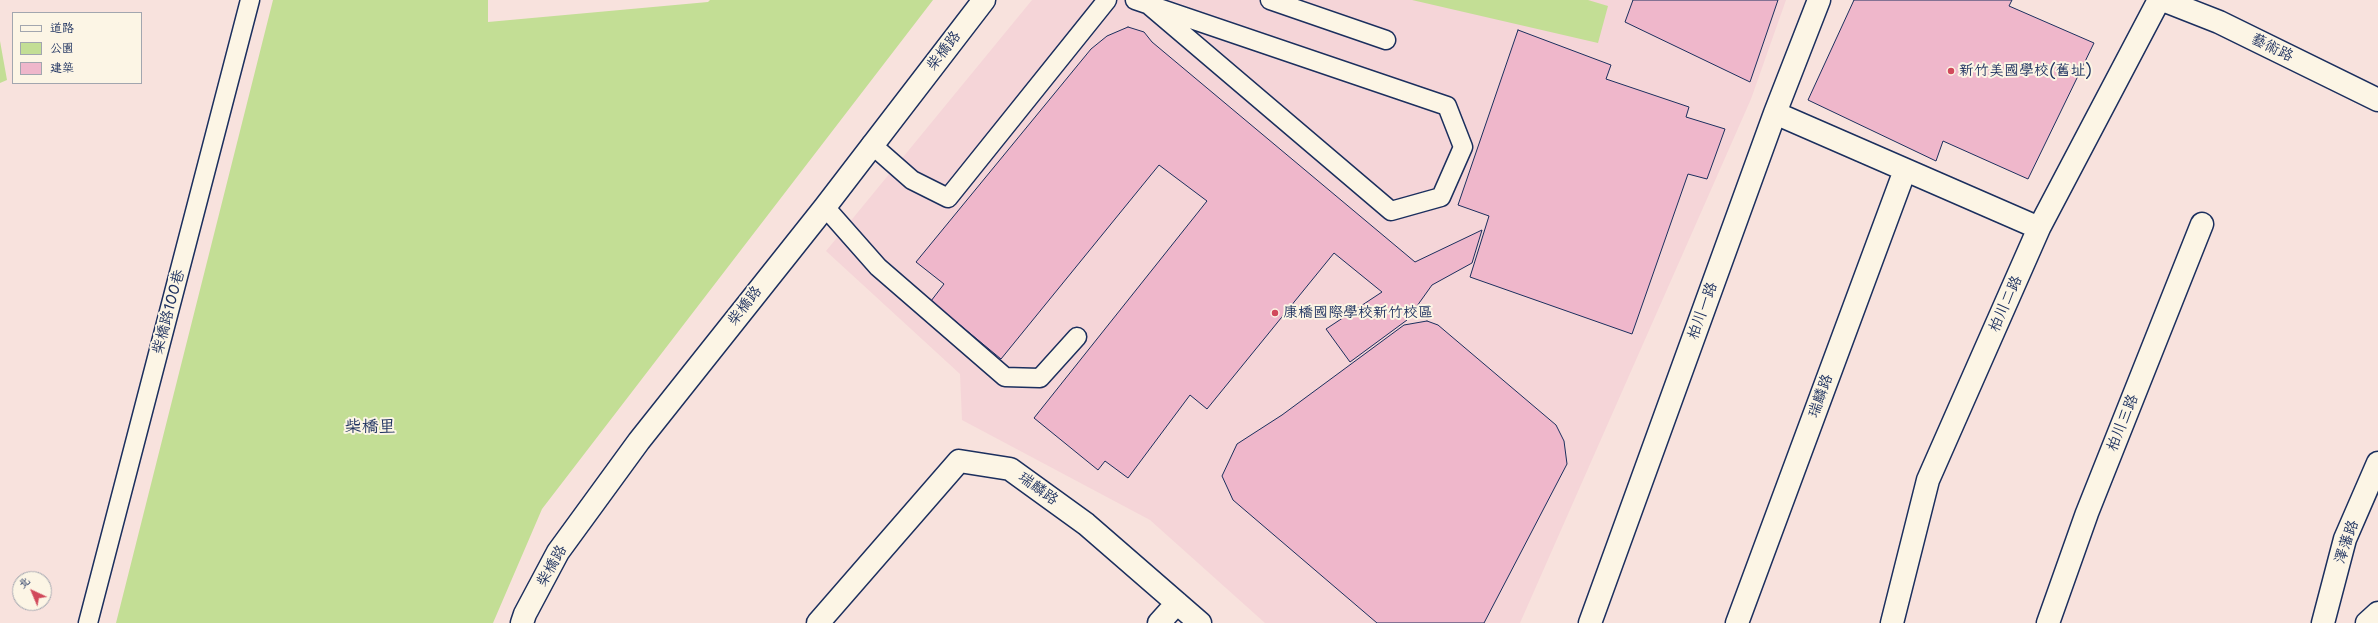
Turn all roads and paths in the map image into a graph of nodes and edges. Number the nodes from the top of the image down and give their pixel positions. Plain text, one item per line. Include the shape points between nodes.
1 (250, 0) edge
2 (984, 0) edge
3 (1107, 0) edge
4 (1270, 0) edge
5 (1819, 0) edge
6 (2159, 0) edge
7 (2163, 0) edge
8 (1142, 3) edge
9 (1386, 40) dead end
10 (2378, 100) edge
11 (1775, 113) junction
12 (872, 144) junction
13 (1905, 170) junction
14 (825, 207) junction
15 (2202, 224) dead end
16 (2039, 228) junction
17 (1077, 337) dead end
18 (2378, 463) edge
19 (1177, 603) junction
20 (2378, 613) edge
21 (88, 623) edge
22 (522, 623) edge
23 (818, 623) edge
24 (1159, 623) edge
25 (1200, 623) edge
26 (1590, 623) edge
27 (1737, 623) edge
28 (1892, 623) edge
29 (2048, 623) edge
30 (2323, 623) edge
31 (2367, 623) edge

1 - 21 lane, 柴橋路100巷
2 - 12 street, 柴橋路
3 - 12 lane via 948,198 912,180
4 - 9 lane
5 - 11 street, 柏川一路
6 - 16 street, 柏川二路
7 - 10 street, 藝術路 via 2219,22
8 - 8 lane via 1391,211 1441,197 1463,147 1447,106
11 - 13 street
11 - 26 street, 柏川一路
12 - 14 street, 柴橋路
13 - 16 street
13 - 27 street, 瑞麟路
14 - 17 lane via 878,267 1005,377 1040,378
14 - 22 street, 柴橋路 via 639,441 558,552
15 - 29 street, 柏川三路 via 2087,513
16 - 28 street, 柏川二路 via 1928,480
18 - 30 street, 澤藩路 via 2345,539
19 - 23 street, 瑞麟路 via 1086,524 1010,469 959,461
19 - 24 street
19 - 25 street, 瑞麟路
20 - 31 street

